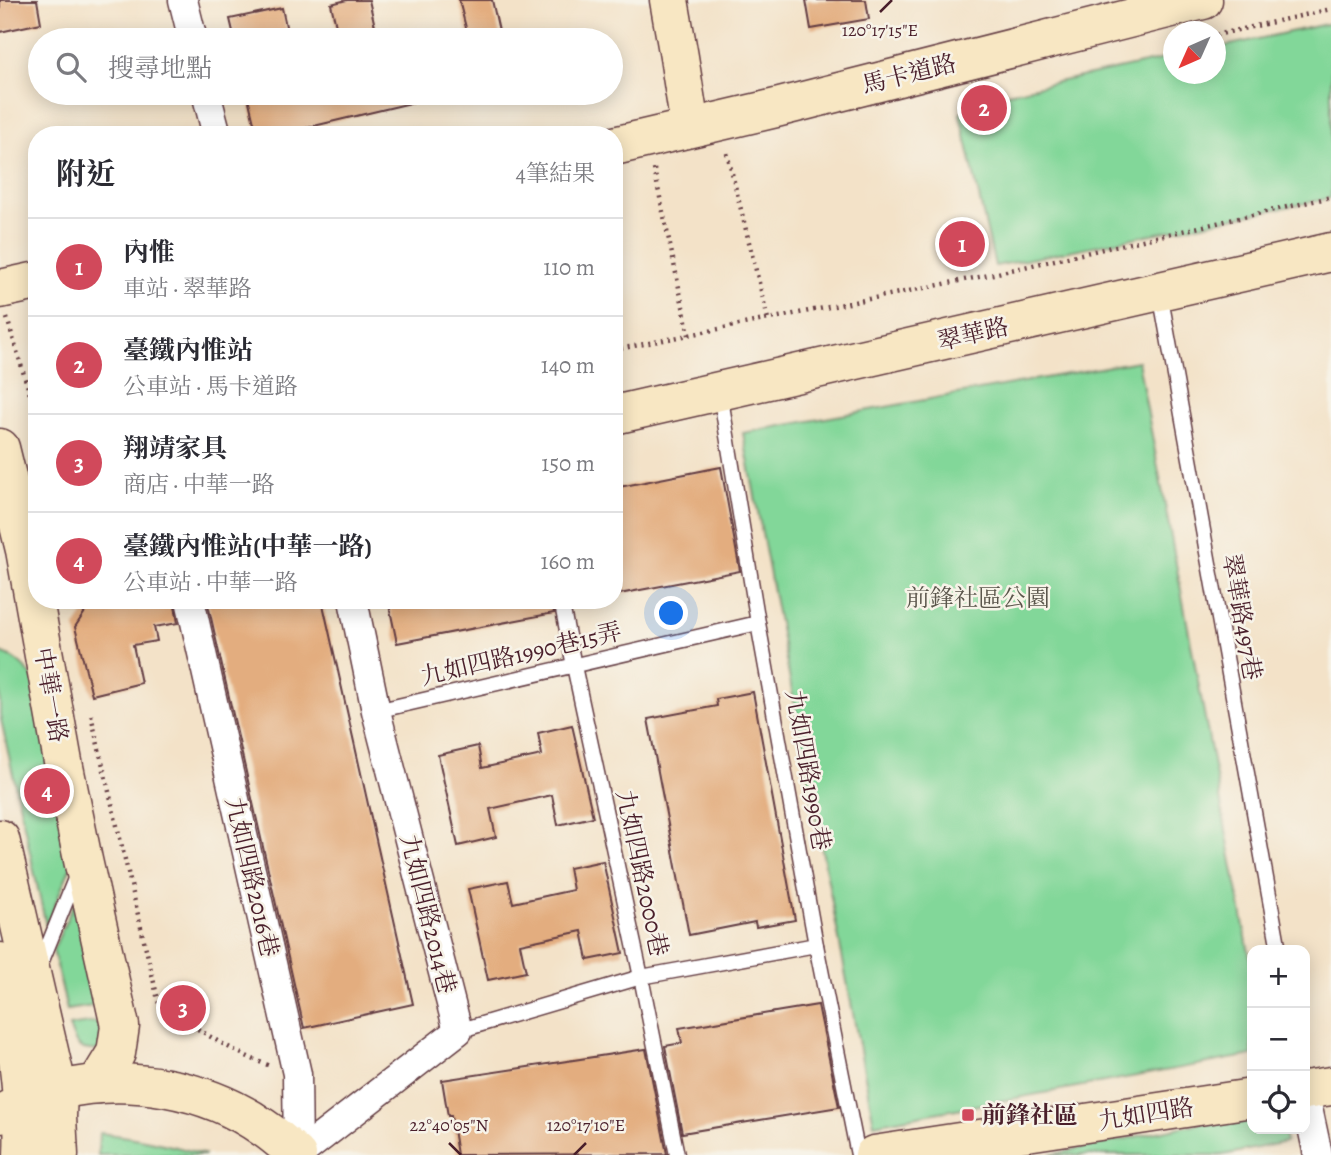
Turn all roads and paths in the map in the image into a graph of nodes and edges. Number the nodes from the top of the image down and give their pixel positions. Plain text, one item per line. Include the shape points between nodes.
1 (183, 0) edge
2 (669, 0) edge
3 (1203, 0) edge
4 (1331, 9) edge
5 (190, 28) edge
6 (1226, 33) edge
7 (209, 105) edge
8 (215, 126) edge
9 (690, 127) junction
10 (623, 144) edge
11 (726, 148) dead end
12 (653, 164) dead end
13 (1331, 197) edge
14 (1331, 252) edge
15 (28, 287) edge
16 (1160, 291) junction
17 (3, 302) edge
18 (768, 319) junction
19 (689, 335) junction
20 (623, 348) edge
21 (28, 387) edge
22 (720, 391) junction
23 (623, 413) edge
24 (0, 448) edge
25 (15, 552) edge
26 (28, 609) edge
27 (28, 609) edge
28 (192, 609) edge
29 (355, 609) edge
30 (563, 609) edge
31 (758, 623) junction
32 (573, 666) junction
33 (88, 704) dead end
34 (376, 711) junction
35 (0, 839) edge
36 (83, 860) junction
37 (816, 945) junction
38 (1278, 945) edge
39 (0, 962) edge
40 (641, 977) junction
41 (33, 982) junction
42 (458, 1031) junction
43 (297, 1074) junction
44 (97, 1084) junction
45 (1331, 1086) edge
46 (1310, 1091) edge
47 (1247, 1099) edge
48 (27, 1102) edge
49 (1310, 1116) edge
50 (23, 1155) edge
51 (59, 1155) edge
52 (298, 1155) edge
53 (677, 1155) edge
54 (858, 1155) edge
55 (874, 1155) edge
56 (1318, 1155) edge

1 - 5 street
2 - 9 street
3 - 9 street, 馬卡道路
4 - 6 path
7 - 8 street
9 - 10 street, 馬卡道路
11 - 18 path
12 - 19 path
13 - 18 path via 989,275
14 - 16 street, 翠華路
15 - 17 street
16 - 22 street, 翠華路
16 - 38 lane, 翠華路497巷
17 - 21 path
18 - 19 path
19 - 20 path
22 - 23 street, 翠華路
22 - 31 lane, 九如四路1990巷
24 - 25 street, 中華一路
25 - 27 street, 中華一路
26 - 36 street, 中華一路
28 - 43 street, 九如四路2016巷
29 - 34 street, 九如四路2014巷
30 - 32 lane, 九如四路2000巷
31 - 32 lane, 九如四路1990巷15弄
31 - 37 lane, 九如四路1990巷
32 - 34 lane, 九如四路1990巷15弄
32 - 40 lane, 九如四路2000巷
33 - 43 path via 159,1004 254,1060
34 - 42 street, 九如四路2014巷
35 - 41 street
36 - 41 lane
36 - 44 street, 中華一路 via 120,1026 116,1053
37 - 40 lane
37 - 54 lane, 九如四路1990巷
39 - 48 street
40 - 42 lane
40 - 53 lane, 九如四路2000巷
41 - 48 street
42 - 52 street
43 - 52 street, 九如四路2016巷
44 - 48 street
44 - 52 street via 141,1084 184,1091 226,1106 264,1127
45 - 46 street
47 - 55 street, 九如四路
48 - 50 street
48 - 51 street via 57,1117
49 - 56 street

